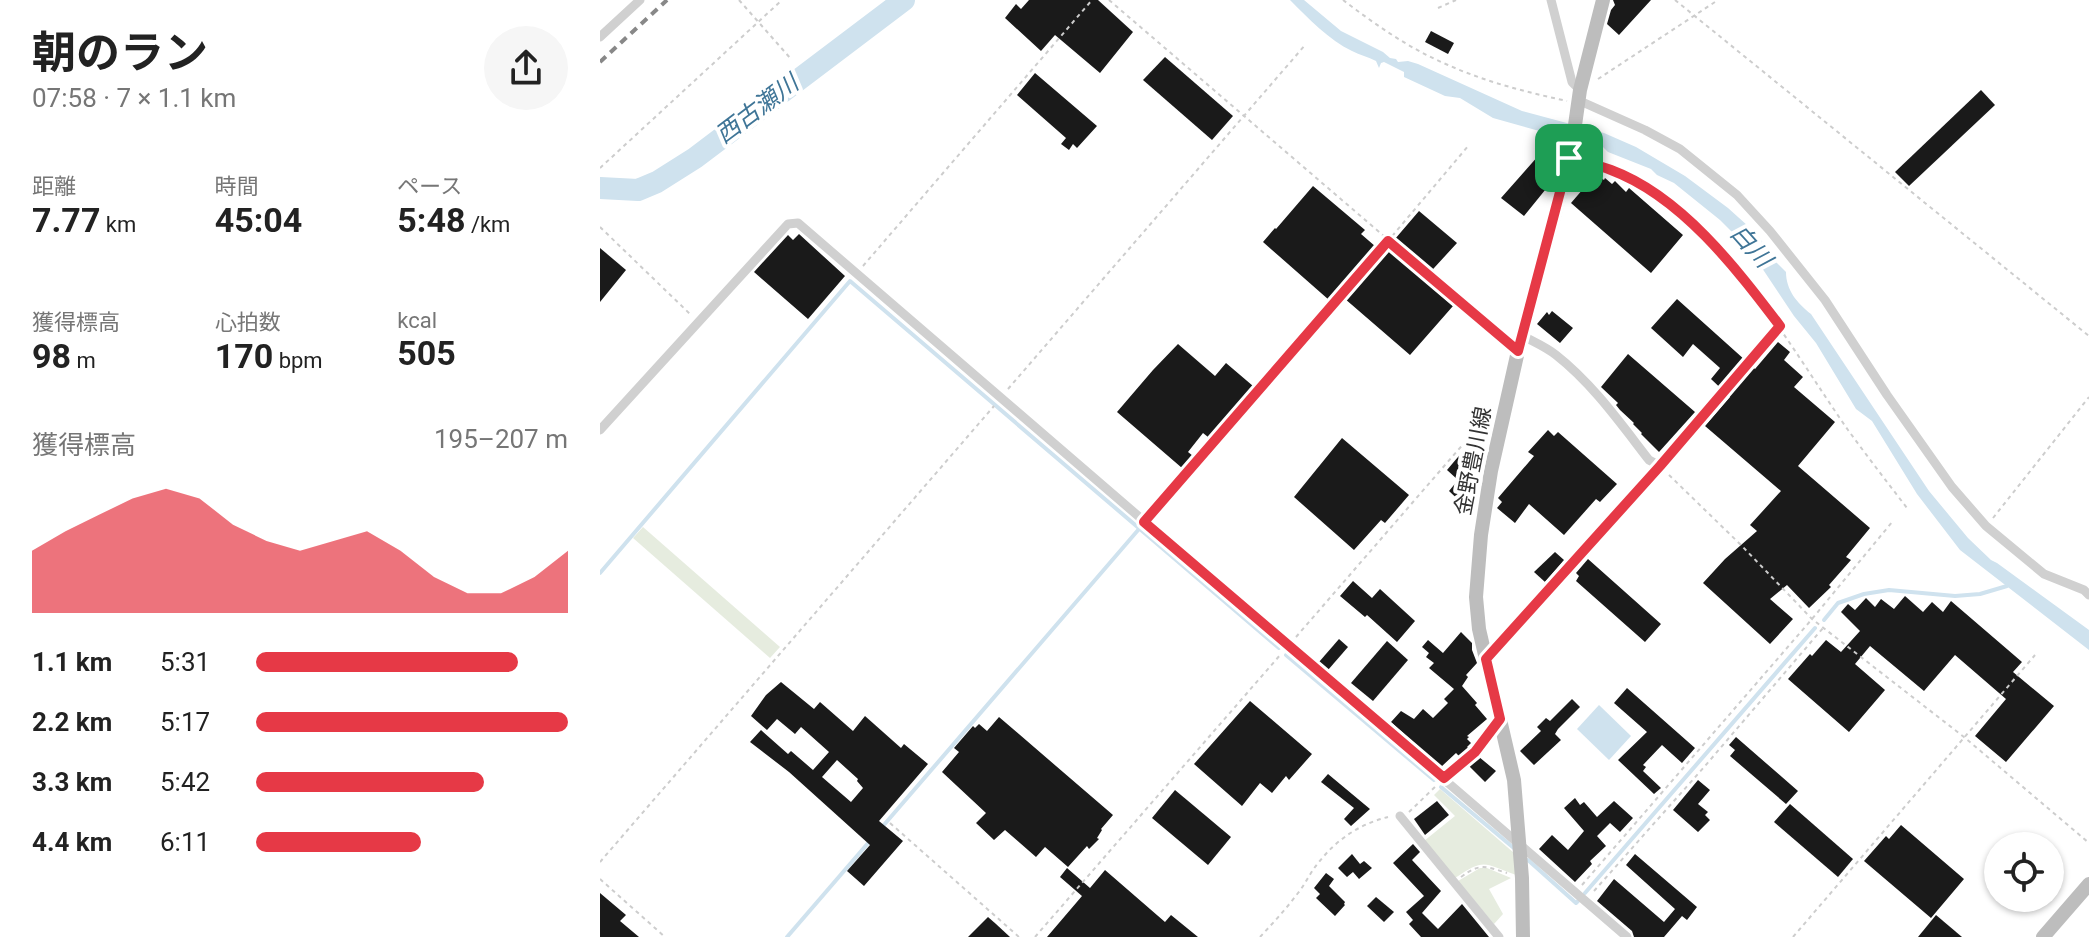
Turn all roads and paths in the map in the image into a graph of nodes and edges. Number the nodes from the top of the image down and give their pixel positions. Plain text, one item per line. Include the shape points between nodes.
1 (640, 0) edge
2 (739, 0) edge
3 (782, 0) edge
4 (1092, 0) edge
5 (1109, 0) edge
6 (1343, 0) edge
7 (1456, 0) edge
8 (1551, 0) edge
9 (1603, 0) edge
10 (1675, 0) edge
11 (1718, 0) edge
12 (1438, 8) dead end
13 (1695, 15) junction
14 (758, 22) junction
15 (600, 37) edge
16 (1306, 44) dead end
17 (791, 59) dead end
18 (1579, 101) junction
19 (1244, 115) junction
20 (1469, 145) dead end
21 (1570, 156) junction
22 (600, 168) edge
23 (600, 227) edge
24 (1388, 241) junction
25 (857, 273) junction
26 (699, 323) junction
27 (1780, 326) junction
28 (1523, 336) junction
29 (2089, 336) edge
30 (1518, 351) junction
31 (1001, 397) junction
32 (2089, 397) edge
33 (1490, 413) dead end
34 (600, 430) edge
35 (1660, 466) junction
36 (1907, 508) dead end
37 (1893, 521) dead end
38 (1144, 522) junction
39 (1986, 526) junction
40 (2089, 595) edge
41 (1812, 619) junction
42 (1823, 628) junction
43 (1288, 645) junction
44 (2035, 655) dead end
45 (1486, 659) junction
46 (1500, 719) junction
47 (1964, 737) junction
48 (1444, 778) junction
49 (1400, 816) junction
50 (890, 823) dead end
51 (2089, 843) edge
52 (1520, 845) junction
53 (600, 862) edge
54 (1522, 878) junction
55 (600, 879) edge
56 (1453, 882) junction
57 (2089, 884) edge
58 (1575, 893) junction
59 (1585, 901) junction
60 (665, 937) edge
61 (1019, 937) edge
62 (1035, 937) edge
63 (1260, 937) edge
64 (1499, 937) edge
65 (1523, 937) edge
66 (1627, 937) edge
67 (1793, 937) edge
68 (2043, 937) edge

1 - 15 street
2 - 14 path
3 - 14 path
4 - 25 path
5 - 19 path
6 - 18 path via 1446,65 1514,89
7 - 12 path
8 - 18 street
9 - 18 main road, 金野豊川線
10 - 13 path
11 - 13 path
13 - 18 path
13 - 29 path
14 - 17 path
14 - 22 path
16 - 19 path
18 - 21 main road, 金野豊川線
18 - 39 street via 1680,149 1737,195 1799,265 1952,487
19 - 24 path
19 - 31 path
20 - 24 path
21 - 27 path via 1612,171 1663,199 1720,252
21 - 28 main road, 金野豊川線
23 - 26 path
24 - 30 path
24 - 38 path
25 - 26 street via 798,223 788,224
25 - 31 street
26 - 34 street
27 - 35 path
27 - 36 path
28 - 30 main road, 金野豊川線
28 - 35 street via 1568,365 1649,460
30 - 45 main road, 金野豊川線 via 1481,535 1476,597
31 - 38 street
31 - 53 path
32 - 39 path
33 - 43 path
35 - 41 path
35 - 45 street
37 - 41 path
38 - 43 street
39 - 40 street via 2044,574
41 - 42 path
41 - 58 path
42 - 47 path
42 - 59 path
43 - 48 street
43 - 62 path
44 - 47 path
45 - 46 main road, 金野豊川線
46 - 48 path via 1475,752
46 - 52 main road, 金野豊川線 via 1514,780
47 - 51 path
47 - 67 path
48 - 49 path
48 - 52 street
49 - 56 street
49 - 63 path via 1372,821 1333,846
50 - 61 path
52 - 54 main road, 金野豊川線
52 - 58 street
54 - 56 path via 1479,866
54 - 65 main road, 金野豊川線
55 - 60 path
56 - 64 street
57 - 68 main road
58 - 59 street
59 - 66 street

